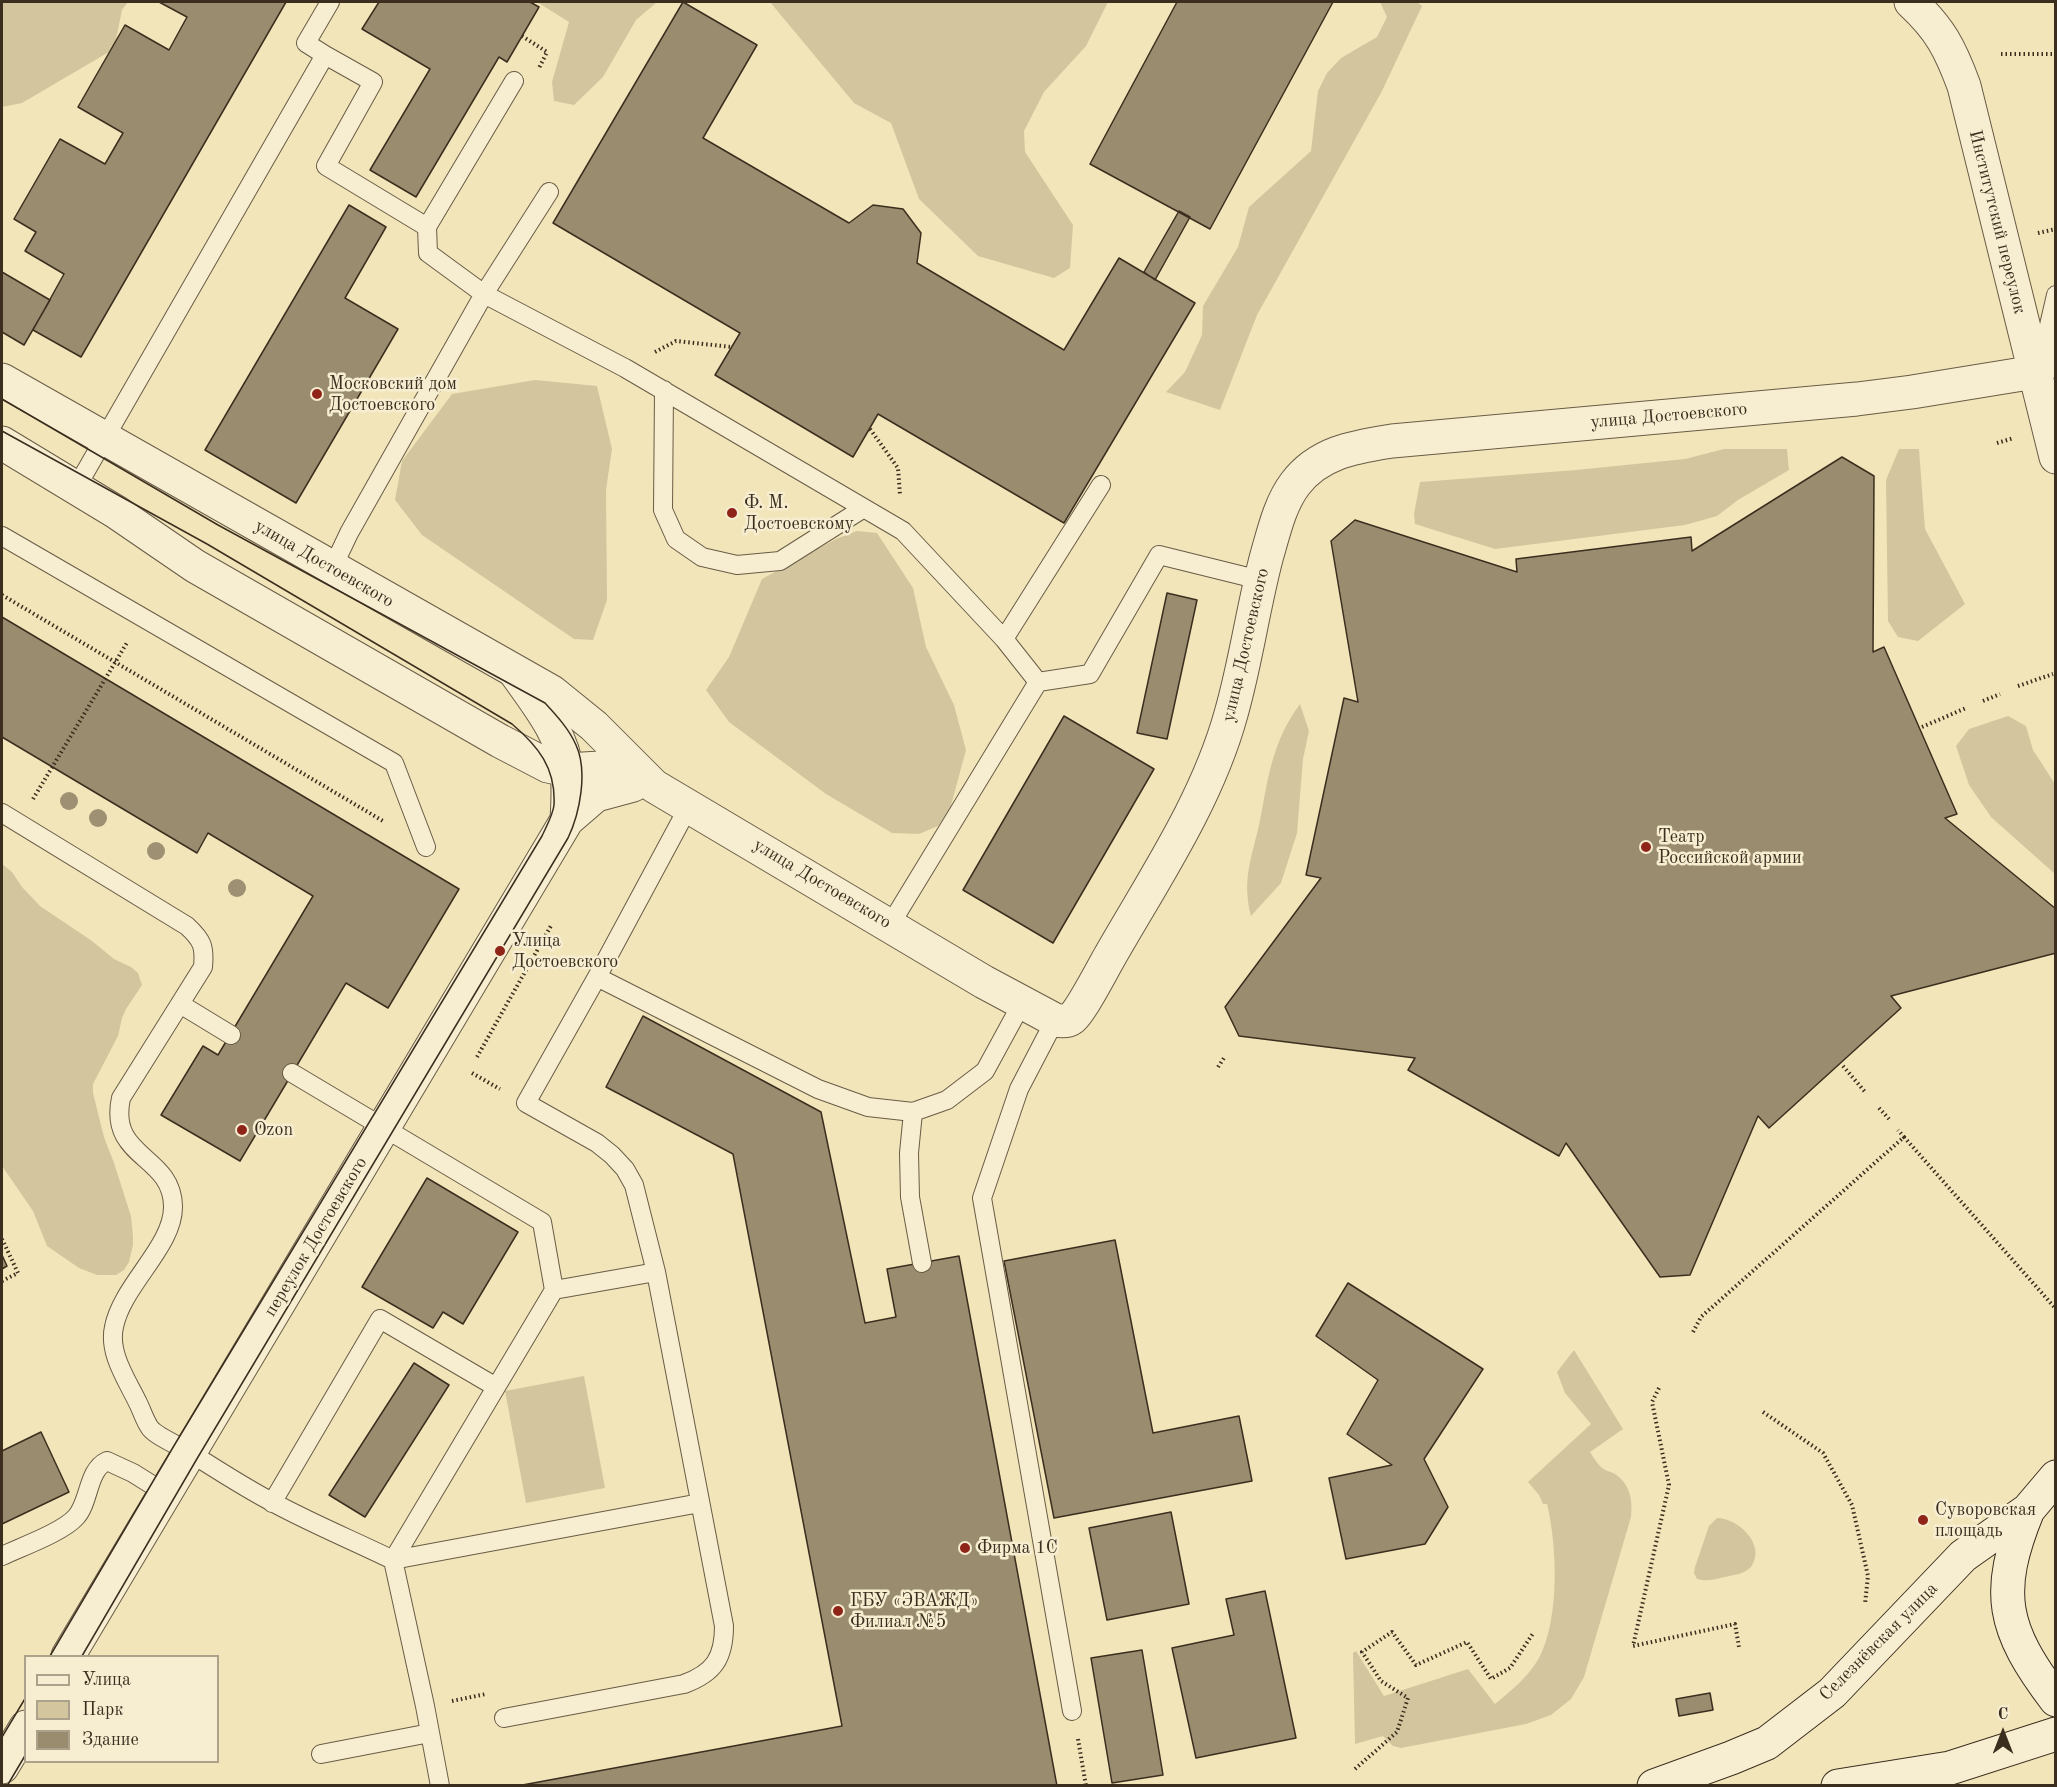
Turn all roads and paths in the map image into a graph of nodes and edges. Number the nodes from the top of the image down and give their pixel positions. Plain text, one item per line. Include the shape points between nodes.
1 (330, 2) edge
2 (1911, 2) edge
3 (2001, 54) dead end
4 (2055, 54) edge
5 (325, 55) junction
6 (513, 81) dead end
7 (549, 192) dead end
8 (427, 227) junction
9 (484, 294) junction
10 (2055, 295) edge
11 (732, 347) dead end
12 (626, 368) junction
13 (2035, 372) junction
14 (2, 380) edge
15 (664, 390) junction
16 (870, 429) dead end
17 (103, 439) junction
18 (2, 443) edge
19 (2052, 443) edge
20 (1101, 485) dead end
21 (76, 488) junction
22 (864, 508) junction
23 (903, 531) junction
24 (2, 537) edge
25 (332, 569) junction
26 (1260, 580) junction
27 (2, 594) edge
28 (142, 617) junction
29 (1004, 639) junction
30 (115, 662) junction
31 (515, 672) junction
32 (2053, 674) dead end
33 (1038, 682) junction
34 (2018, 686) dead end
35 (2000, 694) dead end
36 (1983, 701) dead end
37 (1966, 708) dead end
38 (1922, 728) dead end
39 (52, 767) dead end
40 (567, 770) junction
41 (639, 772) junction
42 (689, 806) junction
43 (2, 813) edge
44 (567, 820) junction
45 (426, 847) joint
46 (556, 917) dead end
47 (890, 925) junction
48 (597, 976) junction
49 (1022, 1003) junction
50 (180, 1004) junction
51 (1066, 1016) junction
52 (231, 1035) dead end
53 (477, 1057) dead end
54 (1224, 1058) dead end
55 (1843, 1066) dead end
56 (1218, 1067) dead end
57 (292, 1073) dead end
58 (1866, 1093) dead end
59 (1879, 1108) dead end
60 (913, 1112) junction
61 (1889, 1119) dead end
62 (382, 1128) junction
63 (1898, 1130) dead end
64 (1904, 1137) junction
65 (2, 1239) edge
66 (922, 1263) dead end
67 (656, 1272) junction
68 (2, 1281) edge
69 (554, 1290) junction
70 (2055, 1309) edge
71 (1693, 1332) dead end
72 (496, 1387) junction
73 (1659, 1388) dead end
74 (1763, 1412) dead end
75 (188, 1452) junction
76 (2055, 1466) edge
77 (2055, 1477) edge
78 (165, 1493) junction
79 (272, 1503) junction
80 (700, 1503) junction
81 (2028, 1510) junction
82 (2, 1556) edge
83 (393, 1560) junction
84 (1865, 1612) dead end
85 (1534, 1632) dead end
86 (1739, 1647) dead end
87 (69, 1655) edge
88 (489, 1694) dead end
89 (2055, 1700) edge
90 (425, 1706) junction
91 (1072, 1710) joint
92 (504, 1718) dead end
93 (24, 1730) edge
94 (430, 1733) junction
95 (2055, 1734) edge
96 (321, 1754) dead end
97 (2, 1767) edge
98 (1354, 1770) dead end
99 (440, 1785) edge
100 (1086, 1785) edge
101 (1654, 1785) edge
102 (1838, 1785) edge

1 - 5 lane via 306,43
2 - 13 street, Институтский переулок via 1934,25 1952,52 1964,86
3 - 4 path
5 - 8 lane via 373,82 326,166
5 - 17 lane
6 - 8 lane
7 - 9 lane
8 - 9 lane via 428,253
9 - 12 lane
9 - 25 lane
10 - 19 lane via 2047,334 2046,371
11 - 12 path via 676,341
12 - 15 lane
13 - 19 street, Институтский переулок
13 - 26 street, улица Достоевского via 1868,398 1392,441 1351,448 1324,458 1294,485 1274,529
14 - 17 street, улица Достоевского
15 - 22 lane
15 - 22 lane via 663,510 676,539 702,557 737,565 780,561
16 - 23 path via 898,468
17 - 21 lane
17 - 25 street, улица Достоевского
18 - 21 street
20 - 29 lane
21 - 40 street via 195,566 338,649 500,741 548,766
22 - 23 lane
23 - 29 lane
24 - 28 lane
25 - 31 street, улица Достоевского
26 - 33 lane via 1159,555 1089,674
26 - 51 street, улица Достоевского via 1231,714 1212,770 1182,831
27 - 30 path
28 - 30 path
28 - 45 lane via 394,763
29 - 33 lane
30 - 39 path
30 - 45 path
31 - 40 street via 549,720
31 - 41 street, улица Достоевского via 552,692 594,726
32 - 34 path
33 - 47 lane
35 - 36 path
37 - 38 path
40 - 41 street
40 - 44 street
41 - 42 street, улица Достоевского via 654,786
41 - 44 street, переулок Достоевского via 633,785 596,795
42 - 47 street, улица Достоевского
42 - 48 lane
43 - 50 lane via 198,936 204,951 203,967
44 - 62 street, переулок Достоевского
46 - 53 path
47 - 49 street, улица Достоевского
48 - 60 lane via 818,1089 868,1107
48 - 67 lane via 526,1103 597,1143 625,1169 640,1203
49 - 51 street, улица Достоевского
49 - 60 lane via 985,1071 947,1100
50 - 52 lane
50 - 75 lane via 121,1098 118,1112 126,1140 163,1175 173,1206 164,1238 123,1299 113,1332 119,1365 151,1429
51 - 91 lane via 1019,1089 982,1198
54 - 56 path
55 - 58 path
57 - 62 lane
59 - 61 path
60 - 66 lane via 910,1197
62 - 69 lane via 542,1222
62 - 75 street, переулок Достоевского
63 - 64 path
64 - 70 path
64 - 71 path via 1701,1317
65 - 68 path via 18,1273
67 - 69 lane
67 - 80 lane
69 - 72 lane
72 - 79 lane via 380,1319
72 - 83 lane
73 - 86 path via 1652,1402 1669,1485 1633,1646 1735,1624
74 - 84 path via 1823,1453 1852,1504 1868,1576
75 - 78 street, переулок Достоевского
75 - 79 lane
76 - 81 street
77 - 81 street
78 - 82 lane via 107,1461 97,1469 76,1518
78 - 87 street, переулок Достоевского
79 - 83 lane
80 - 83 lane
80 - 92 lane via 724,1626 720,1657 711,1670 684,1684
81 - 89 street via 2009,1563 2007,1595 2012,1627 2025,1657
81 - 101 street, Селезнёвская улица via 1963,1556 1832,1693 1767,1743
83 - 90 lane
85 - 98 path via 1510,1668 1491,1679 1467,1642 1416,1665 1392,1632 1362,1652 1382,1681 1408,1698 1398,1732
88 - 90 path
90 - 94 lane
91 - 100 path
93 - 97 street
94 - 96 lane
94 - 99 lane
95 - 102 street via 1950,1768

